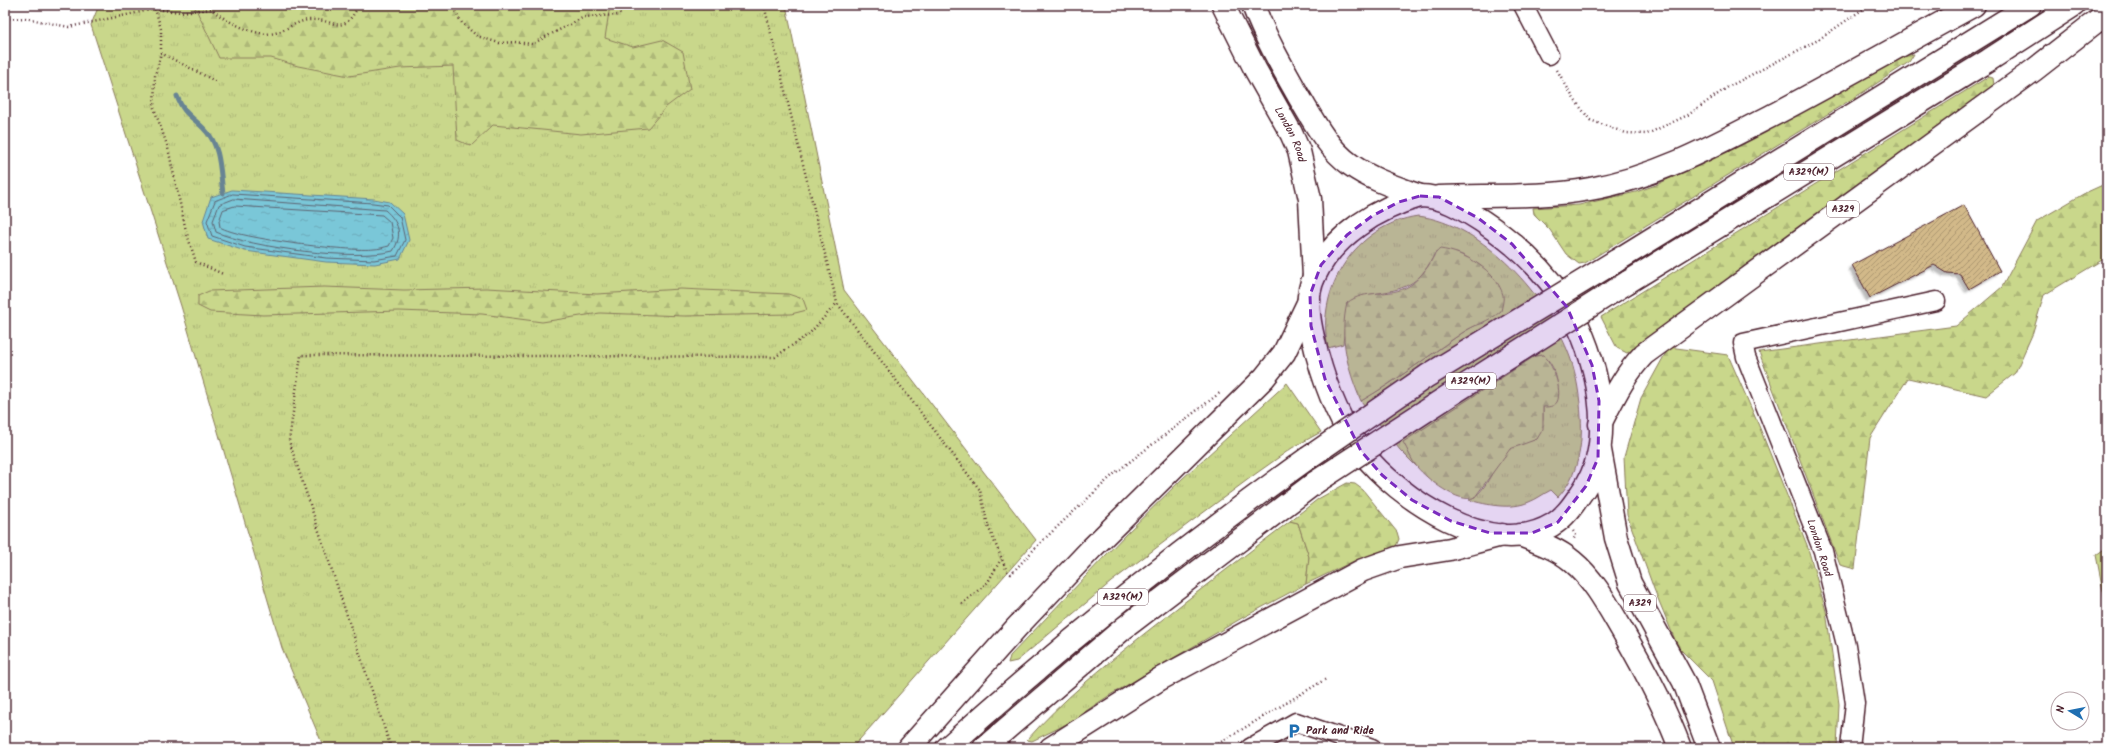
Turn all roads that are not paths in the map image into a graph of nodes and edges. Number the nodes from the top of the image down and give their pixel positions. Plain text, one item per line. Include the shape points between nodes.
1 (1223, 5) edge
2 (1253, 5) edge
3 (1523, 5) edge
4 (1974, 5) edge
5 (2030, 5) edge
6 (2074, 5) edge
7 (2107, 13) edge
8 (1549, 55) road end
9 (1429, 196) junction
10 (1314, 277) junction
11 (1309, 301) junction
12 (1936, 301) dead end
13 (1600, 424) junction
14 (1600, 449) junction
15 (1511, 535) junction
16 (909, 748) edge
17 (947, 748) edge
18 (984, 748) edge
19 (1051, 748) edge
20 (1250, 748) edge
21 (1372, 748) edge
22 (1680, 748) edge
23 (1709, 748) edge
24 (1850, 748) edge

1 - 10 main road, London Road via 1298,151 1310,199
2 - 9 main road via 1277,58 1330,145 1350,164 1372,178
3 - 8 street
4 - 9 main road via 1741,132 1662,169 1618,182 1559,193
5 - 17 main road, A329(M), bridge via 1434,372 1308,458 1154,572 1039,667
6 - 18 main road, A329(M), bridge via 1628,282 1316,482 1124,628
7 - 13 main road, A329 via 2034,70 1644,354 1623,380
9 - 10 main road via 1399,202 1355,228 1329,255
9 - 13 main road via 1478,218 1512,244 1535,266 1567,307 1592,365 1599,401
10 - 11 main road
11 - 15 main road via 1312,336 1325,379 1346,426 1361,451 1395,488 1425,508 1462,526
11 - 16 main road via 1284,353 1264,378 1092,548 1017,627
12 - 24 street, London Road via 1743,343 1746,357 1823,551 1846,645 1855,703
13 - 14 main road
14 - 15 main road via 1586,486 1566,514 1546,529
14 - 23 main road, A329 via 1616,538 1630,583 1684,682
15 - 19 main road via 1400,557 1363,570 1160,679
15 - 22 main road, A329 via 1564,555 1591,580 1642,664
20 - 21 street via 1296,722

